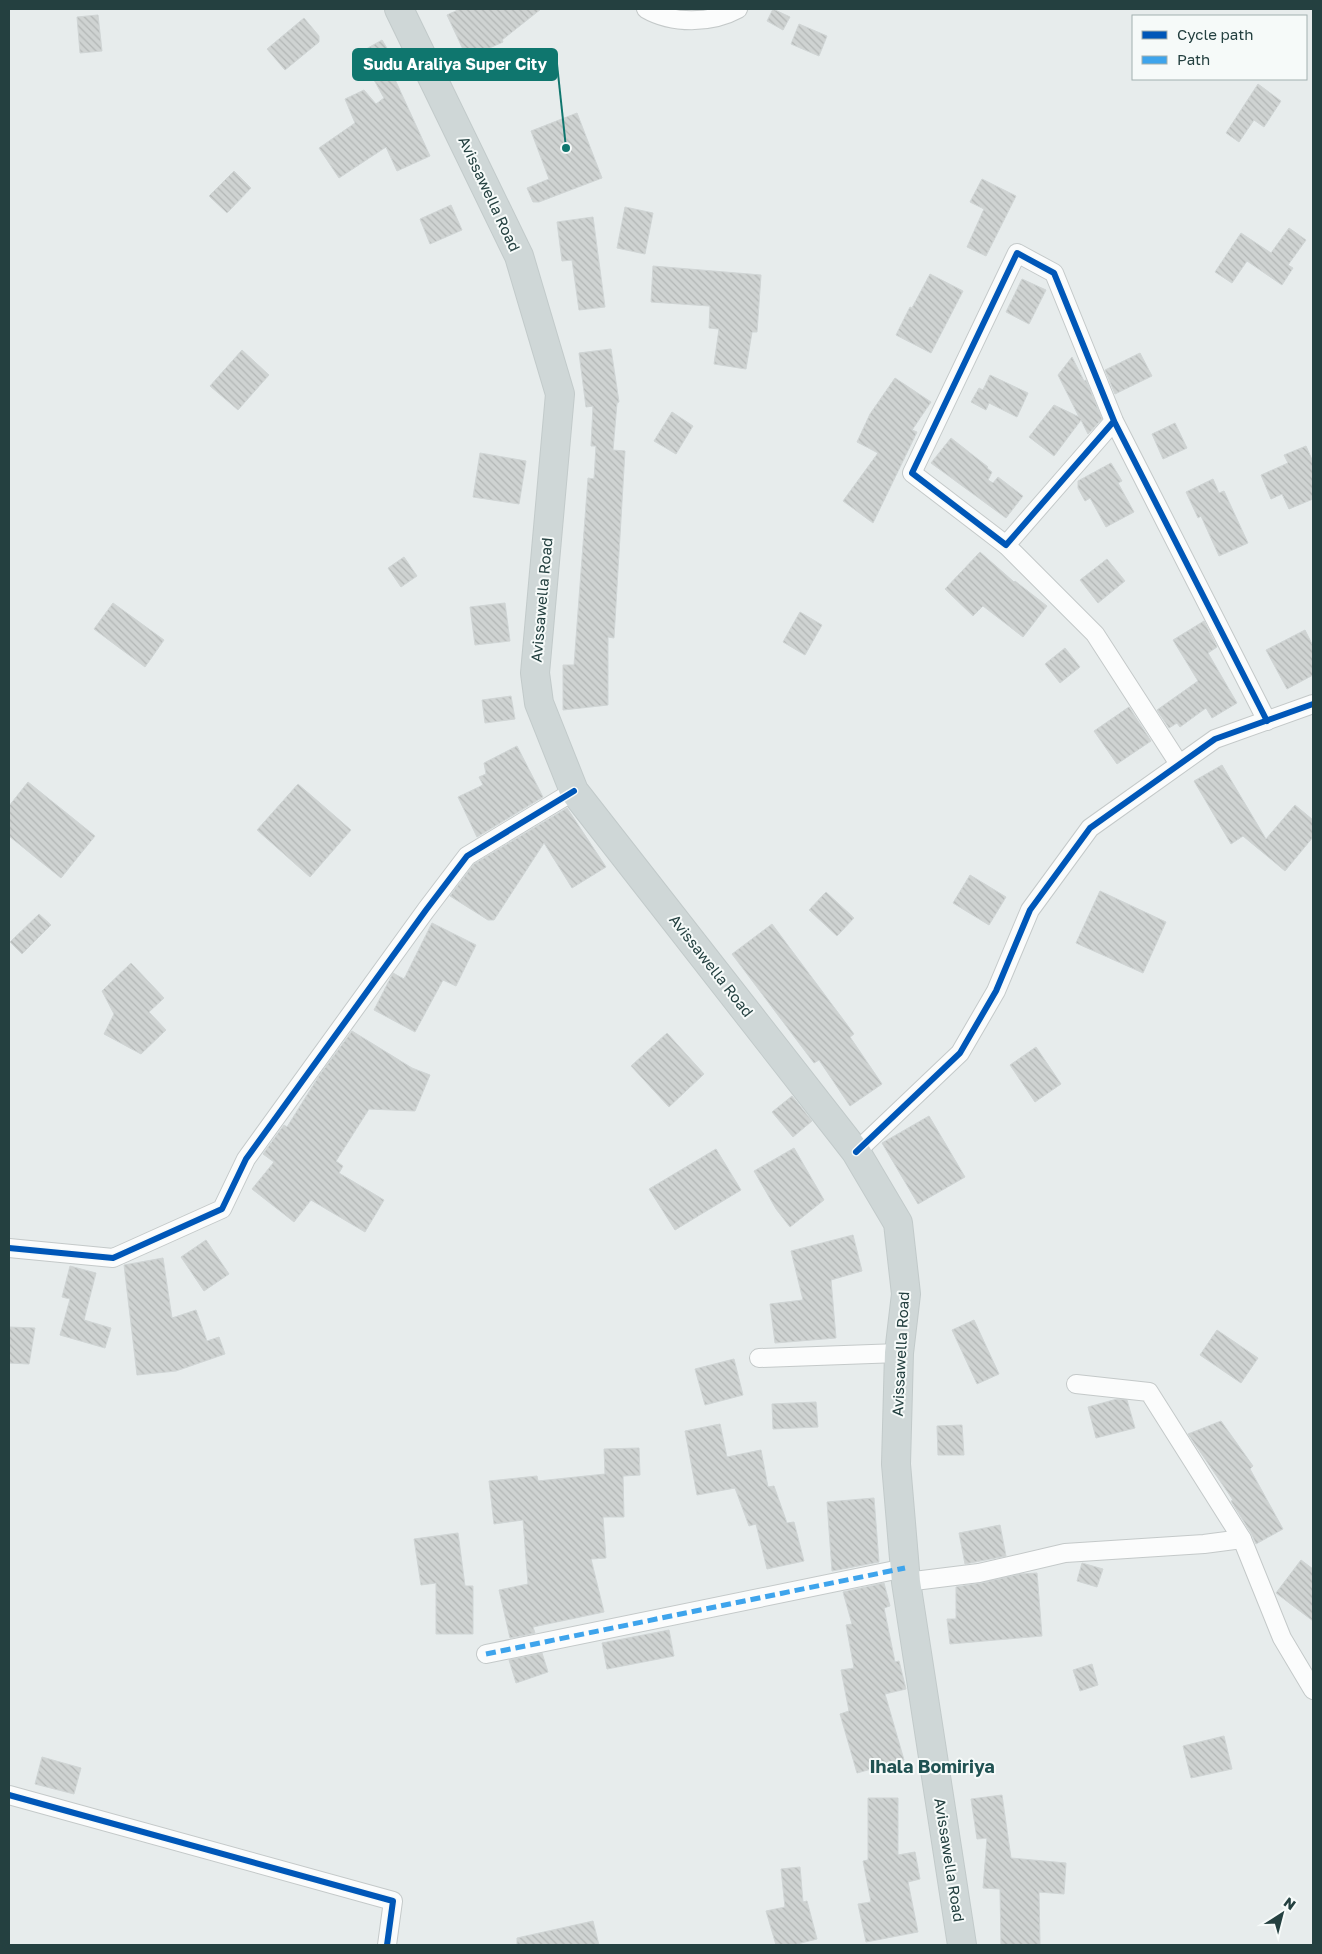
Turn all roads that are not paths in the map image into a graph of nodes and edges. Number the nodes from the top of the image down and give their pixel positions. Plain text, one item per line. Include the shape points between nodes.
1 (399, 9) edge
2 (646, 9) edge
3 (738, 9) edge
4 (1114, 422) junction
5 (1006, 546) junction
6 (1313, 704) edge
7 (1267, 721) junction
8 (1179, 764) junction
9 (574, 791) junction
10 (856, 1152) junction
11 (9, 1248) edge
12 (899, 1353) junction
13 (759, 1358) dead end
14 (1076, 1384) dead end
15 (1242, 1539) junction
16 (906, 1575) junction
17 (486, 1654) dead end
18 (1313, 1690) edge
19 (9, 1795) edge
20 (387, 1945) edge
21 (962, 1945) edge

1 - 9 main road, Avissawella Road via 519,256 560,394 535,673 539,703
2 - 3 street via 673,19 692,20
4 - 5 street
4 - 5 street via 1054,273 1017,253 912,473
4 - 7 street
5 - 8 street via 1095,634
6 - 7 street
7 - 8 street via 1215,739
8 - 10 street via 1090,828 1030,910 996,991 960,1053
9 - 10 main road, Avissawella Road
9 - 11 street via 466,856 246,1159 222,1209 113,1258
10 - 12 main road, Avissawella Road via 898,1224 906,1294
12 - 13 street
12 - 16 main road, Avissawella Road via 896,1464
14 - 15 street via 1149,1392
15 - 16 street via 1065,1553 979,1573
15 - 18 street via 1282,1638
16 - 17 street
16 - 21 main road, Avissawella Road
19 - 20 street via 393,1900

